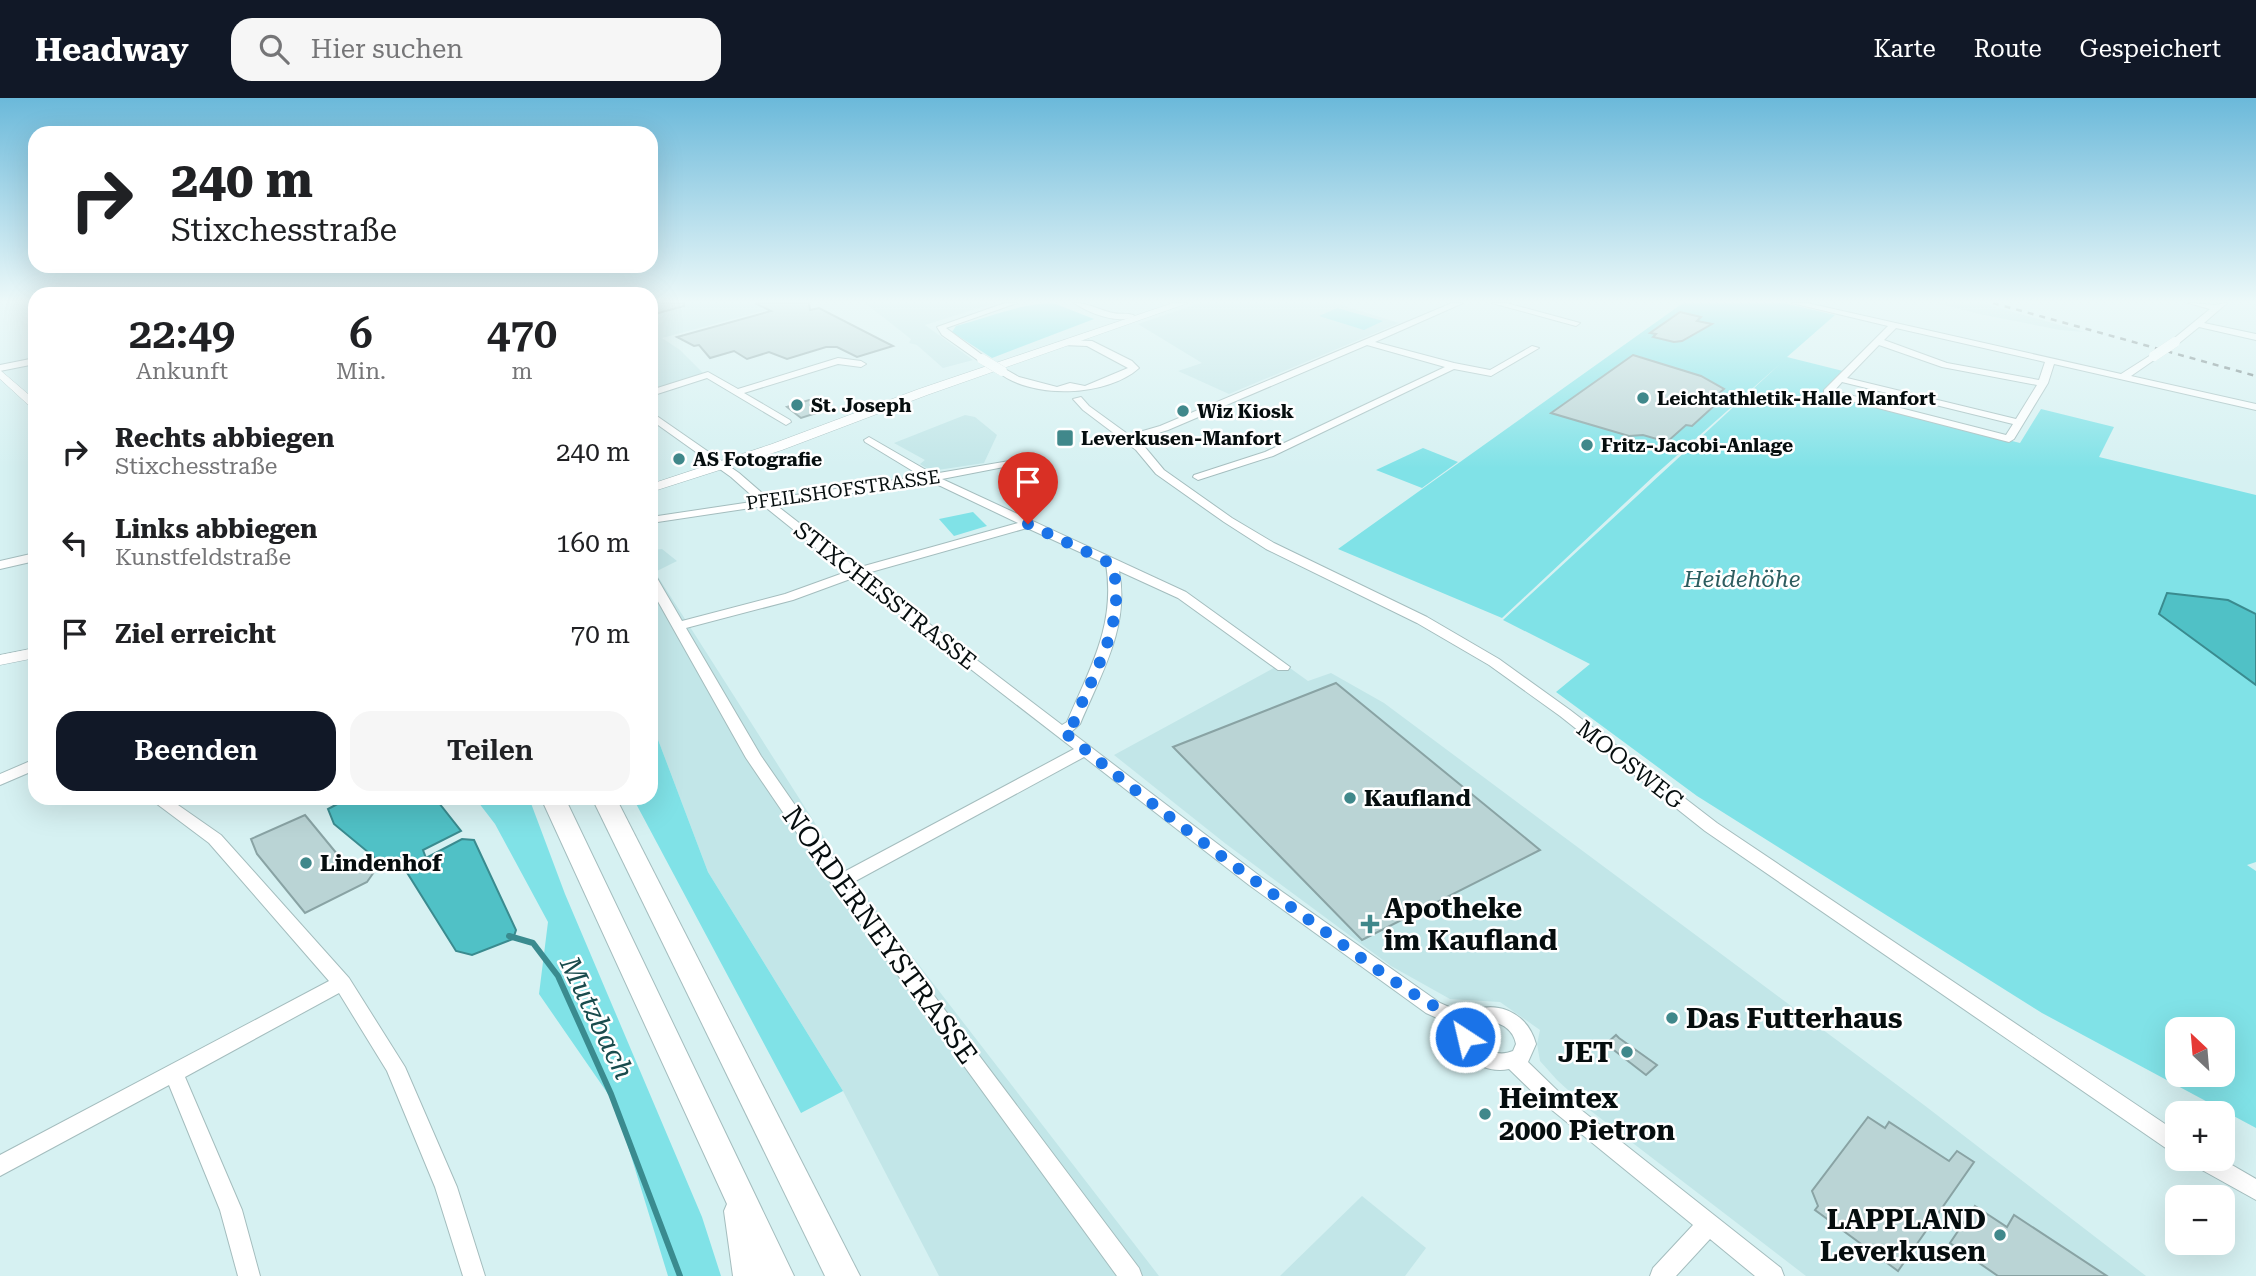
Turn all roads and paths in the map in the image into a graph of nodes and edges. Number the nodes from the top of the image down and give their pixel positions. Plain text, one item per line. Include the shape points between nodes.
1 (980, 358) edge
2 (1011, 358) edge
3 (1022, 358) edge
4 (1121, 358) edge
5 (1328, 358) edge
6 (1424, 358) edge
7 (1517, 358) edge
8 (1861, 358) edge
9 (1925, 358) edge
10 (2037, 358) edge
11 (2151, 358) edge
12 (2050, 361) junction
13 (28, 363) edge
14 (861, 364) dead end
15 (1453, 366) junction
16 (0, 370) edge
17 (2123, 376) junction
18 (1840, 379) junction
19 (2043, 383) junction
20 (1086, 389) junction
21 (1057, 390) junction
22 (658, 391) edge
23 (737, 392) junction
24 (28, 398) edge
25 (1078, 399) junction
26 (2256, 407) edge
27 (658, 420) edge
28 (786, 422) dead end
29 (2019, 423) junction
30 (1128, 439) junction
31 (869, 440) dead end
32 (1034, 458) dead end
33 (715, 462) junction
34 (658, 476) edge
35 (1196, 476) dead end
36 (931, 478) junction
37 (658, 485) edge
38 (763, 501) junction
39 (658, 519) edge
40 (1028, 524) junction
41 (28, 559) edge
42 (1112, 564) junction
43 (0, 565) edge
44 (857, 572) junction
45 (658, 590) edge
46 (679, 626) junction
47 (28, 654) edge
48 (0, 660) edge
49 (1283, 667) dead end
50 (1063, 731) junction
51 (1085, 750) junction
52 (28, 767) edge
53 (0, 780) edge
54 (167, 805) edge
55 (556, 805) edge
56 (608, 805) edge
57 (839, 882) junction
58 (342, 983) junction
59 (1468, 1023) junction
60 (1514, 1061) junction
61 (174, 1074) junction
62 (2165, 1136) edge
63 (0, 1166) edge
64 (2223, 1171) edge
65 (736, 1184) junction
66 (2256, 1190) edge
67 (1708, 1226) junction
68 (249, 1276) edge
69 (474, 1276) edge
70 (750, 1276) edge
71 (778, 1276) edge
72 (843, 1276) edge
73 (1131, 1276) edge
74 (1661, 1276) edge
75 (1773, 1276) edge

1 - 21 street, bridge via 1016,379
2 - 33 main road
3 - 33 main road
4 - 20 street via 1134,368
5 - 30 street
6 - 15 street
7 - 15 street via 1491,373
8 - 18 street
9 - 19 street
10 - 12 street
11 - 17 street, bridge
12 - 17 street
12 - 19 street
13 - 16 street
14 - 23 street via 838,361
15 - 35 street via 1269,454
16 - 24 main road
17 - 26 street
18 - 29 street
18 - 29 street via 1827,392 2009,439
19 - 29 street
20 - 21 street via 1070,386
20 - 25 street via 1088,394
21 - 25 street, MOOSWEG via 1060,398
22 - 23 street via 708,375
23 - 28 street
25 - 30 street, MOOSWEG
27 - 33 street, STIXCHESSTRASSE
30 - 62 street, MOOSWEG via 1175,484 1247,533 1402,610 1493,662 1711,827
31 - 36 street
32 - 36 street, PFEILSHOFSTRASSE
33 - 34 main road
33 - 37 main road
33 - 38 street, STIXCHESSTRASSE
36 - 38 street, PFEILSHOFSTRASSE
36 - 40 street
38 - 39 street, PFEILSHOFSTRASSE
38 - 44 street, STIXCHESSTRASSE
40 - 42 street
40 - 44 street
41 - 43 street
42 - 49 street via 1182,595
42 - 50 street via 1118,593 1115,622 1073,724
44 - 46 street via 789,597
44 - 50 street, STIXCHESSTRASSE
45 - 46 street, NORDERNEYSTRASSE
46 - 57 street, NORDERNEYSTRASSE via 754,758
47 - 48 main road
50 - 51 street, STIXCHESSTRASSE
51 - 57 street
51 - 59 street, STIXCHESSTRASSE via 1321,929 1433,1007
52 - 53 street
54 - 58 street via 215,839
55 - 65 highway
56 - 72 highway
57 - 73 street, NORDERNEYSTRASSE
58 - 61 street
58 - 69 street via 396,1067 446,1187
59 - 60 street via 1465,1037 1476,1053 1494,1062
59 - 60 street via 1488,1013 1514,1022 1526,1044
60 - 67 street via 1554,1100
61 - 63 street
61 - 68 street via 231,1210
64 - 66 street
65 - 70 highway
65 - 71 highway
67 - 74 street
67 - 75 street

